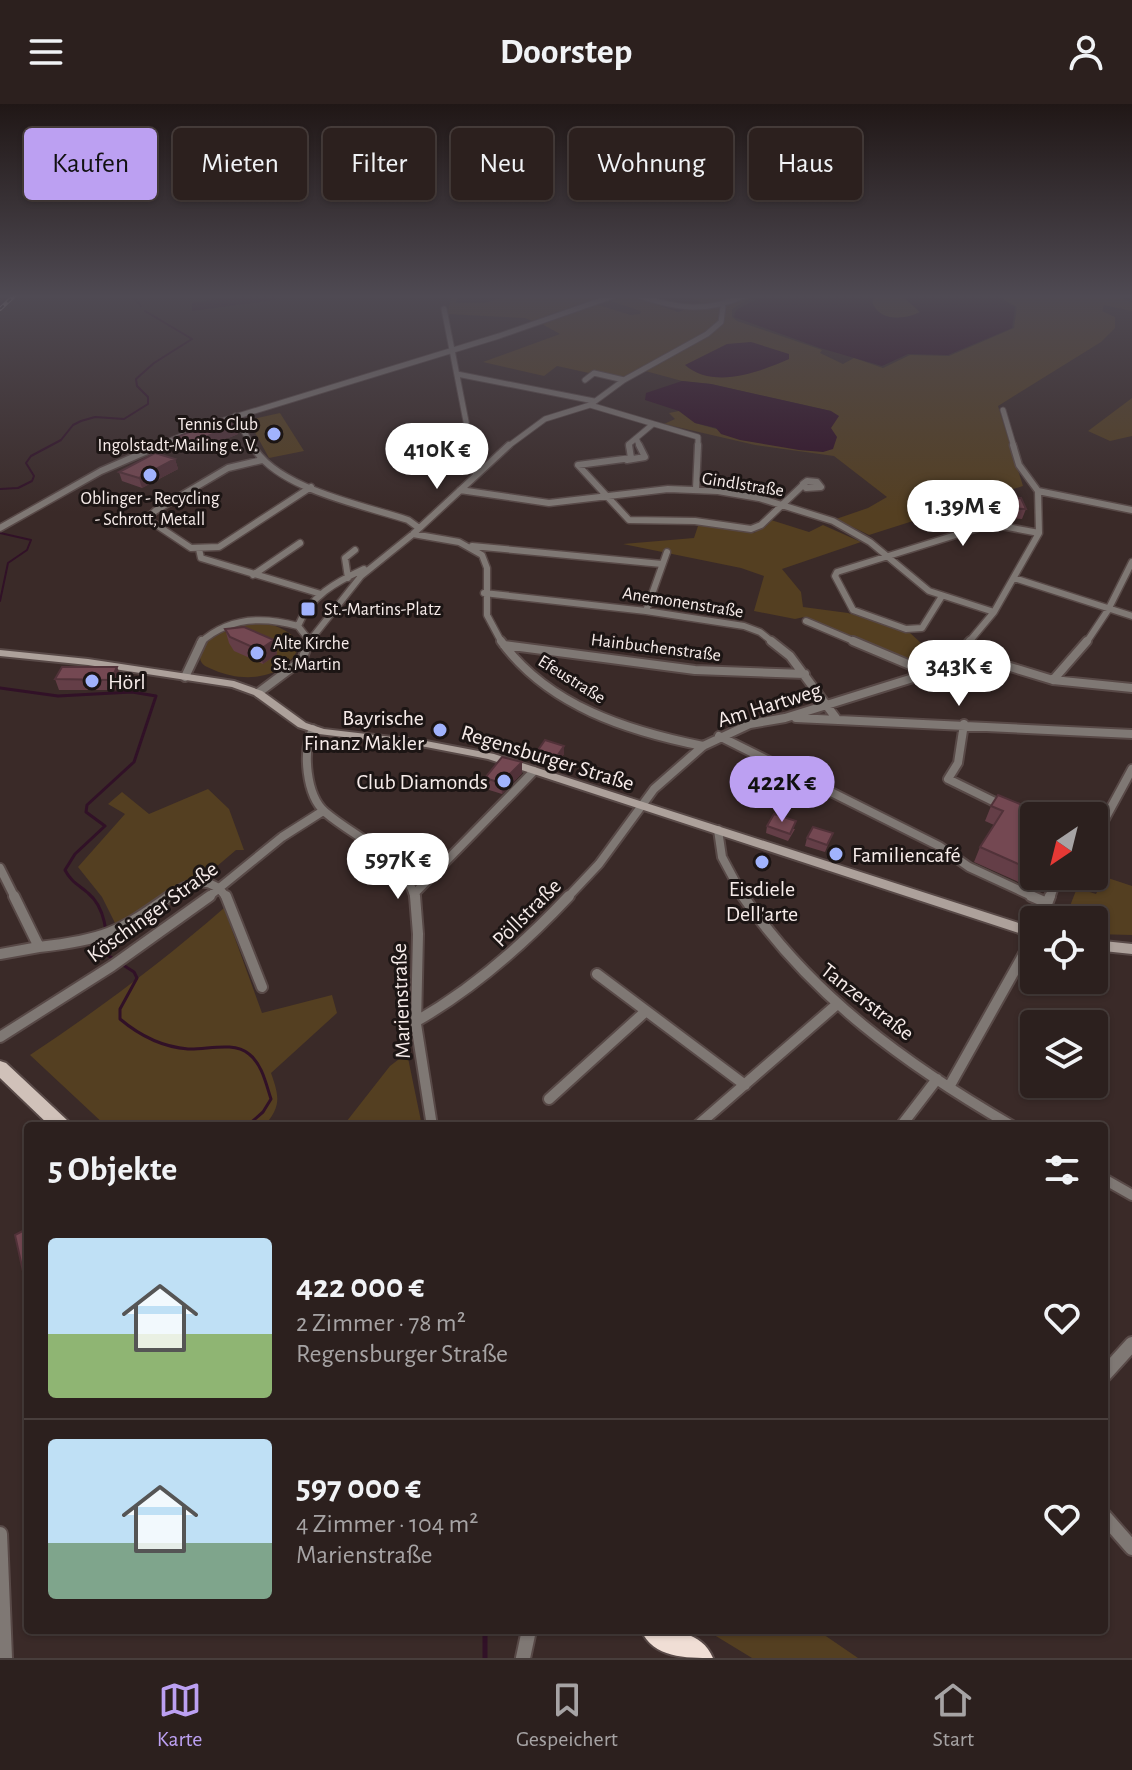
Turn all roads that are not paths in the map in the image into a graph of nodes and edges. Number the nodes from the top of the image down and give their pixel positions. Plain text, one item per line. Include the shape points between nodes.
1 (393, 368) edge
2 (455, 368) edge
3 (647, 368) edge
4 (457, 374) junction
5 (585, 380) dead end
6 (624, 380) junction
7 (592, 403) junction
8 (1003, 410) dead end
9 (235, 416) junction
10 (653, 424) junction
11 (204, 427) edge
12 (189, 433) edge
13 (636, 438) junction
14 (262, 460) junction
15 (627, 460) junction
16 (476, 475) junction
17 (803, 485) dead end
18 (311, 487) junction
19 (696, 489) junction
20 (460, 490) junction
21 (1038, 491) junction
22 (604, 494) junction
23 (783, 503) junction
24 (1132, 510) edge
25 (0, 528) edge
26 (416, 531) junction
27 (1039, 533) junction
28 (300, 543) dead end
29 (469, 546) junction
30 (199, 549) junction
31 (355, 550) dead end
32 (667, 552) dead end
33 (888, 556) junction
34 (1132, 562) edge
35 (662, 564) junction
36 (371, 566) junction
37 (1130, 573) edge
38 (253, 575) junction
39 (348, 578) junction
40 (1014, 578) junction
41 (484, 593) junction
42 (321, 594) junction
43 (344, 595) junction
44 (942, 596) junction
45 (1108, 608) junction
46 (646, 611) junction
47 (994, 612) junction
48 (1132, 616) edge
49 (806, 621) dead end
50 (298, 626) junction
51 (309, 640) junction
52 (504, 645) junction
53 (961, 652) junction
54 (0, 653) edge
55 (929, 673) junction
56 (805, 674) junction
57 (185, 677) junction
58 (1053, 680) junction
59 (1132, 688) edge
60 (258, 693) junction
61 (825, 706) junction
62 (785, 718) junction
63 (836, 718) junction
64 (964, 724) junction
65 (313, 729) junction
66 (1132, 734) edge
67 (719, 736) junction
68 (703, 746) junction
69 (1132, 769) edge
70 (534, 771) junction
71 (643, 806) junction
72 (323, 811) junction
73 (1020, 813) edge
74 (1108, 813) edge
75 (718, 830) junction
76 (0, 868) edge
77 (221, 887) junction
78 (1052, 890) edge
79 (415, 893) junction
80 (1047, 903) junction
81 (1046, 906) edge
82 (1020, 929) edge
83 (1108, 946) edge
84 (39, 947) junction
85 (1132, 949) edge
86 (0, 954) edge
87 (1020, 959) edge
88 (597, 974) dead end
89 (262, 987) dead end
90 (835, 1006) junction
91 (646, 1011) junction
92 (415, 1022) junction
93 (0, 1037) edge
94 (0, 1068) edge
95 (937, 1079) junction
96 (745, 1085) junction
97 (949, 1087) junction
98 (549, 1099) dead end
99 (58, 1122) edge
100 (431, 1122) edge
101 (702, 1122) edge
102 (904, 1122) edge
103 (1006, 1122) edge
104 (1108, 1181) edge
105 (1132, 1195) edge
106 (1132, 1344) edge
107 (1108, 1371) edge
108 (1108, 1521) edge
109 (0, 1534) edge
110 (1132, 1548) edge
111 (528, 1634) edge
112 (661, 1634) edge
113 (5, 1658) edge
114 (523, 1658) edge
115 (699, 1658) edge

1 - 9 street
2 - 4 street
3 - 6 street
4 - 7 street
4 - 16 street
5 - 6 street via 594,373
6 - 7 street
7 - 10 street
7 - 16 street via 536,423
8 - 21 street via 1019,465
9 - 11 street
9 - 14 street
10 - 13 street
10 - 19 street via 698,437
12 - 25 street via 101,471
13 - 15 street via 629,444 633,456
13 - 15 street via 645,457
14 - 18 street
14 - 30 street via 228,468 151,515 156,526
15 - 22 street via 578,465
16 - 20 street
17 - 23 street
18 - 26 street via 391,514
18 - 30 street via 228,543
19 - 22 street, Gindlstraße
19 - 23 street, Gindlstraße
20 - 22 street, Gindlstraße via 549,503
20 - 26 street
21 - 24 street
21 - 27 street
22 - 23 street via 634,522 695,521 746,528 761,525
23 - 33 street, Gindlstraße via 833,521
26 - 29 street
26 - 36 street
27 - 33 street via 991,524
27 - 40 street, Am Hartweg
28 - 38 street
29 - 35 street
29 - 41 street, Efeustraße via 487,565
30 - 38 street via 201,558
31 - 39 street via 345,558
32 - 35 street
33 - 44 street, Gindlstraße via 915,583
33 - 44 street via 837,572 853,610 915,630 922,628
34 - 37 street
35 - 46 street
36 - 39 street
36 - 43 street
37 - 45 street
38 - 42 street
39 - 42 street
40 - 45 street
40 - 47 street, Am Hartweg
41 - 46 street, Anemonenstraße
41 - 52 street, Efeustraße via 486,611
42 - 43 street via 335,590
42 - 50 street
43 - 51 street
44 - 47 street, Gindlstraße
45 - 48 street
45 - 58 street via 1080,653
46 - 56 street, Anemonenstraße via 760,632
47 - 53 street, Am Hartweg
49 - 55 street
50 - 51 street
50 - 57 street via 269,618 218,630 200,643
51 - 60 street via 291,671
52 - 56 street, Hainbuchenstraße via 695,670
52 - 68 street, Efeustraße via 533,677 600,715 646,734
53 - 55 street, Am Hartweg
53 - 58 street
54 - 57 street, Regensburger Straße
55 - 61 street, Am Hartweg
56 - 61 street, Anemonenstraße
57 - 60 street, Regensburger Straße
58 - 59 street
60 - 65 street, Regensburger Straße
61 - 62 street, Am Hartweg
61 - 63 street, Anemonenstraße
62 - 63 street
62 - 67 street, Am Hartweg
63 - 64 street
64 - 66 street
64 - 73 street via 958,763 948,779
65 - 70 street, Regensburger Straße via 467,751
65 - 72 street via 306,737 306,751
67 - 68 street, Am Hartweg
67 - 80 street
68 - 71 street, Am Hartweg via 654,789
69 - 74 street
70 - 71 street, Regensburger Straße
70 - 79 street
71 - 75 street, Regensburger Straße
71 - 92 street, Pöllstraße via 599,864 541,926 456,999
72 - 77 street, Köschinger Straße via 284,832
72 - 79 street via 363,837
75 - 82 street, Regensburger Straße
75 - 90 street, Tanzerstraße via 717,845 733,881 767,935
76 - 84 street
77 - 84 street via 200,880 187,884 118,932
77 - 89 street
77 - 93 street, Köschinger Straße via 100,974
78 - 80 street
79 - 92 street, Marienstraße
80 - 81 street
83 - 85 street
84 - 86 street
87 - 97 street
88 - 91 street
90 - 95 street, Tanzerstraße
90 - 96 street
91 - 96 street
91 - 98 street
92 - 100 street, Marienstraße
94 - 99 main road
95 - 97 street, Tanzerstraße
95 - 102 street
96 - 101 street
97 - 103 street, Tanzerstraße
104 - 105 street
106 - 107 street
108 - 110 street
109 - 113 street
111 - 114 street
112 - 115 highway

